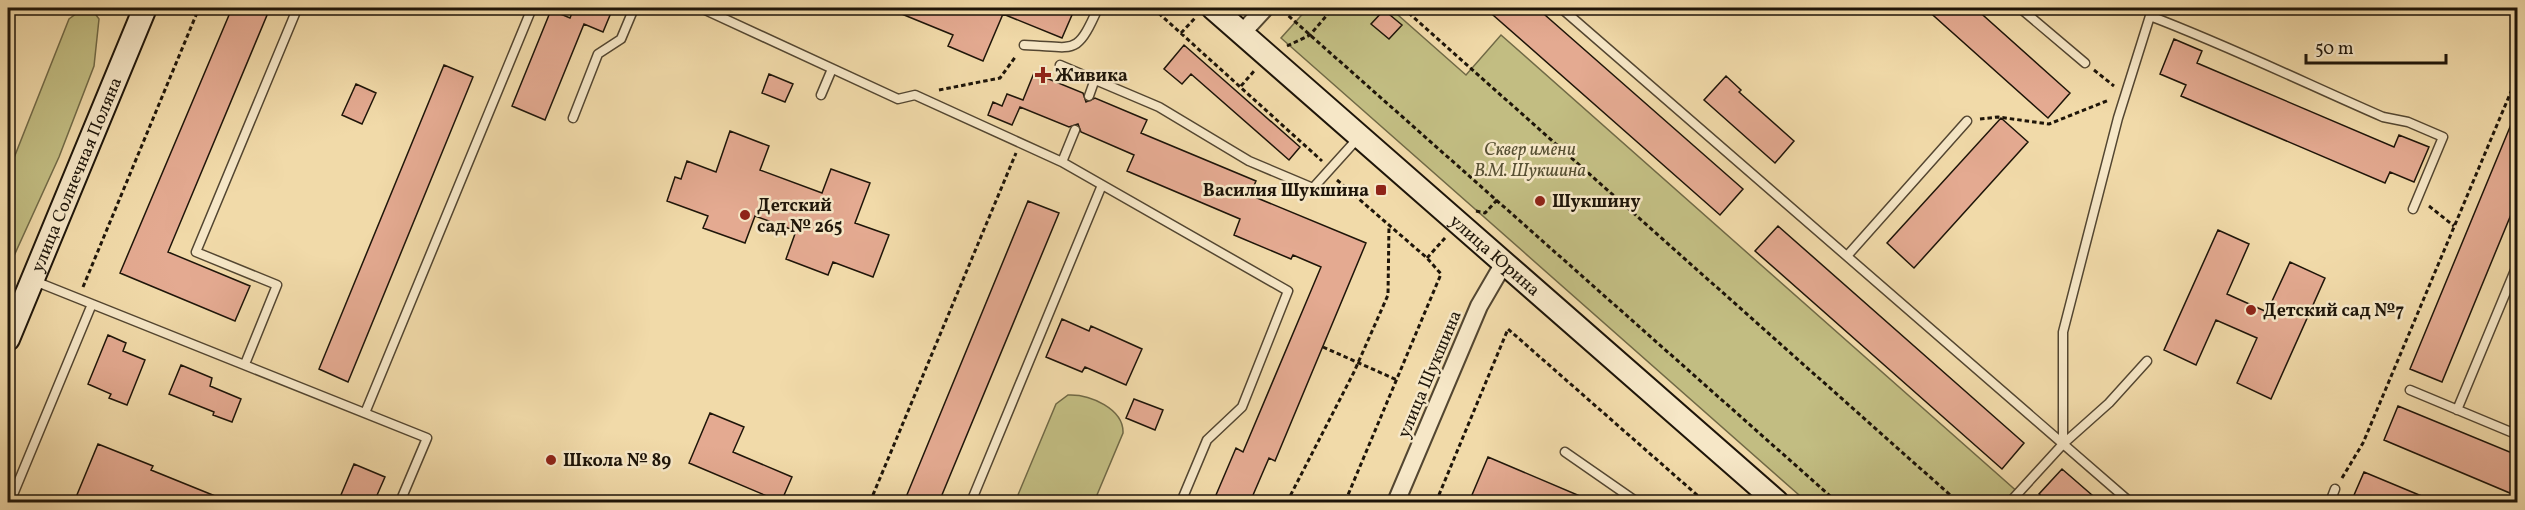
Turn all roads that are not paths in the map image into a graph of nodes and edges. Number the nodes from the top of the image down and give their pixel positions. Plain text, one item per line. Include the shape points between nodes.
1 (145, 8) edge
2 (300, 8) edge
3 (532, 8) edge
4 (634, 8) edge
5 (701, 8) edge
6 (1098, 8) edge
7 (1266, 8) edge
8 (1561, 8) edge
9 (2020, 8) edge
10 (1205, 12) edge
11 (1242, 33) junction
12 (1024, 45) road end
13 (2085, 63) road end
14 (1060, 65) dead end
15 (832, 69) junction
16 (1095, 80) junction
17 (821, 95) dead end
18 (1089, 96) dead end
19 (573, 118) dead end
20 (1967, 121) road end
21 (1075, 130) dead end
22 (1360, 136) junction
23 (1062, 162) junction
24 (1102, 185) junction
25 (2413, 209) dead end
26 (1847, 256) junction
27 (1504, 263) junction
28 (2517, 264) edge
29 (31, 280) junction
30 (92, 304) junction
31 (8, 339) edge
32 (2146, 361) dead end
33 (244, 364) junction
34 (2410, 390) dead end
35 (2457, 410) junction
36 (365, 413) junction
37 (2517, 435) edge
38 (2063, 444) junction
39 (1565, 452) dead end
40 (2335, 489) road end
41 (10, 502) edge
42 (400, 502) edge
43 (971, 502) edge
44 (1181, 502) edge
45 (1396, 502) edge
46 (1636, 502) edge
47 (1777, 502) edge
48 (2010, 502) edge
49 (2130, 502) edge
50 (2330, 502) edge

1 - 29 street, улица Солнечная Поляна
2 - 33 lane via 196,252 277,285
3 - 36 lane
4 - 19 lane via 621,39 598,54
5 - 15 lane
6 - 12 lane via 1083,41 1072,47
7 - 11 street
8 - 26 lane
9 - 13 lane
10 - 11 street, улица Юрина
11 - 22 street, улица Юрина
14 - 16 lane
15 - 17 lane
15 - 23 lane via 898,99 915,96
16 - 18 lane
16 - 22 lane via 1159,106 1249,161 1313,188
20 - 26 lane
21 - 23 lane
22 - 27 street, улица Юрина
23 - 24 lane
24 - 43 lane
24 - 44 lane via 1288,291 1242,407 1207,440
25 - 38 lane via 2443,137 2408,122 2383,117 2150,16 2125,94 2063,332
26 - 38 lane
27 - 45 street, улица Шукшина via 1479,306
27 - 47 street, улица Юрина
28 - 35 lane
29 - 30 lane
29 - 31 street, улица Солнечная Поляна
30 - 33 lane
30 - 41 lane
32 - 38 lane via 2109,403
33 - 36 lane
34 - 35 lane
35 - 37 lane
36 - 42 lane via 427,438
38 - 48 lane
38 - 49 lane
39 - 46 lane
40 - 50 lane

